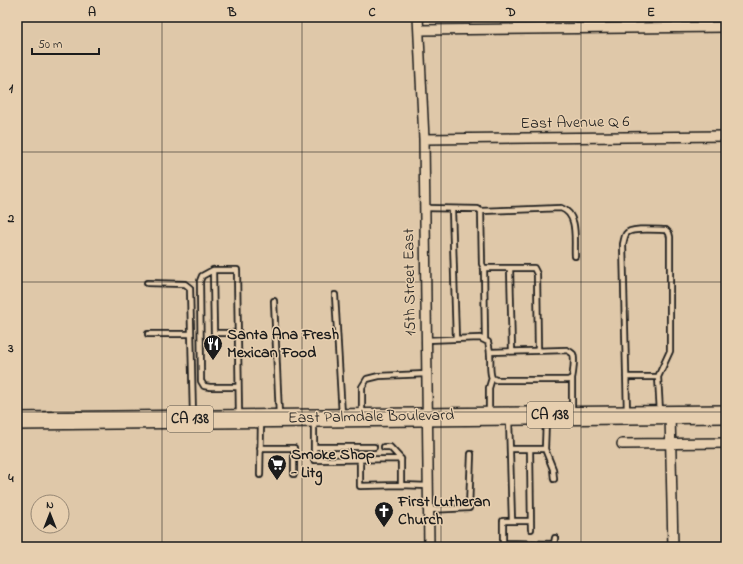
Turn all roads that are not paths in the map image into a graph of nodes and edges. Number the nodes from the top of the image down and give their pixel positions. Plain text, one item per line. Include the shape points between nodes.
1 (418, 17) edge
2 (726, 27) edge
3 (419, 30) junction
4 (726, 136) edge
5 (424, 139) junction
6 (424, 208) junction
7 (452, 209) junction
8 (481, 211) junction
9 (575, 256) dead end
10 (484, 268) junction
11 (510, 268) junction
12 (213, 270) junction
13 (147, 283) dead end
14 (335, 295) dead end
15 (274, 301) dead end
16 (238, 333) junction
17 (148, 334) dead end
18 (191, 334) junction
19 (456, 339) junction
20 (485, 339) junction
21 (426, 340) junction
22 (538, 350) junction
23 (512, 351) junction
24 (490, 352) junction
25 (426, 374) junction
26 (626, 377) junction
27 (658, 377) junction
28 (492, 378) junction
29 (572, 378) junction
30 (238, 387) junction
31 (627, 414) junction
32 (665, 414) junction
33 (726, 414) edge
34 (546, 415) junction
35 (572, 415) junction
36 (489, 416) junction
37 (508, 416) junction
38 (427, 417) junction
39 (261, 418) junction
40 (279, 418) junction
41 (314, 418) junction
42 (342, 418) junction
43 (362, 418) junction
44 (193, 419) junction
45 (238, 419) junction
46 (17, 421) edge
47 (671, 443) junction
48 (726, 443) edge
49 (622, 444) dead end
50 (374, 446) dead end
51 (384, 446) dead end
52 (314, 447) junction
53 (260, 448) junction
54 (510, 449) junction
55 (530, 449) junction
56 (545, 449) junction
57 (471, 454) dead end
58 (360, 459) junction
59 (401, 459) junction
60 (294, 474) dead end
61 (260, 475) dead end
62 (554, 479) dead end
63 (400, 485) junction
64 (428, 486) junction
65 (428, 510) junction
66 (512, 521) junction
67 (531, 521) junction
68 (531, 529) dead end
69 (555, 538) dead end
70 (429, 547) edge
71 (673, 547) edge

1 - 3 street, 15th Street East
2 - 3 street
3 - 5 street, 15th Street East
4 - 5 street, East Avenue Q 6
5 - 6 street, 15th Street East
6 - 7 lane
6 - 21 street, 15th Street East
7 - 8 lane
7 - 19 lane
8 - 9 lane via 562,208 572,217
8 - 10 lane
10 - 11 lane
10 - 20 lane
11 - 22 lane via 534,268 537,274
11 - 23 lane
12 - 16 lane via 237,270
12 - 16 lane via 214,333
12 - 30 lane via 202,276 200,281 201,381 204,386 210,387
13 - 18 lane via 188,285 191,290
14 - 42 lane
15 - 40 lane
16 - 30 lane
17 - 18 lane
18 - 44 lane
19 - 20 lane
19 - 21 lane
20 - 24 lane
21 - 25 street, 15th Street East
22 - 23 lane
22 - 29 lane via 571,352
23 - 24 lane
24 - 28 lane
25 - 38 street, 15th Street East
25 - 43 lane via 379,376 368,379 362,387
26 - 27 lane
26 - 27 lane via 623,244 629,231 666,230 669,233 670,351
26 - 31 lane
27 - 32 lane
28 - 29 lane
28 - 36 lane via 489,388
29 - 35 lane
30 - 45 lane
31 - 32 highway, East Palmdale Boulevard / CA 138
31 - 35 highway, East Palmdale Boulevard / CA 138
32 - 33 highway, East Palmdale Boulevard / CA 138
32 - 47 street
34 - 35 highway, East Palmdale Boulevard / CA 138
34 - 37 highway, East Palmdale Boulevard / CA 138
34 - 56 lane
36 - 37 highway, East Palmdale Boulevard / CA 138
36 - 38 highway, East Palmdale Boulevard / CA 138
37 - 54 lane
38 - 43 highway, East Palmdale Boulevard / CA 138
38 - 64 street, 15th Street East
39 - 40 highway, East Palmdale Boulevard / CA 138
39 - 45 highway, East Palmdale Boulevard / CA 138
39 - 53 lane
40 - 41 highway, East Palmdale Boulevard / CA 138
41 - 42 highway, East Palmdale Boulevard / CA 138
41 - 52 lane
42 - 43 highway, East Palmdale Boulevard / CA 138
44 - 45 highway, East Palmdale Boulevard / CA 138
44 - 46 highway, East Palmdale Boulevard / CA 138
47 - 48 street
47 - 49 street
47 - 71 street
50 - 52 lane
51 - 59 lane via 390,447
52 - 58 lane via 314,460
53 - 60 lane via 294,448
53 - 61 lane
54 - 55 lane
54 - 66 lane
55 - 56 lane
55 - 67 lane
56 - 62 lane
57 - 65 lane via 469,508
58 - 59 lane
58 - 63 lane via 360,486
59 - 63 lane
63 - 64 lane
64 - 65 street, 15th Street East
65 - 70 street, 15th Street East
66 - 67 lane
66 - 69 lane via 503,521 503,543 531,541 554,544
67 - 68 lane

